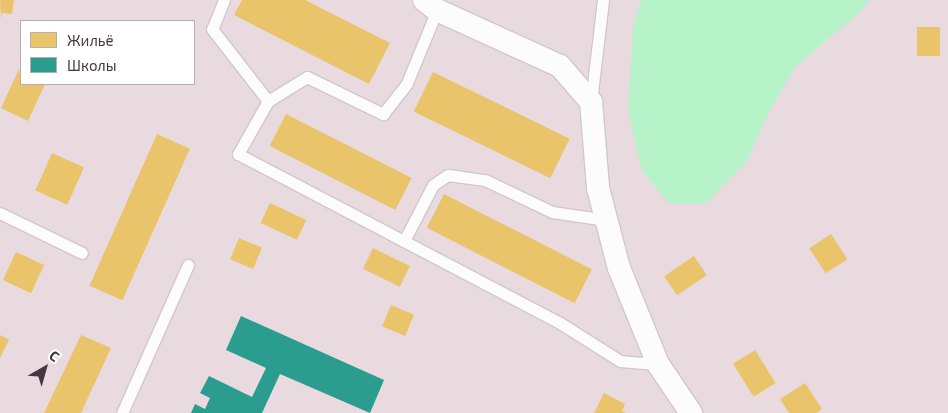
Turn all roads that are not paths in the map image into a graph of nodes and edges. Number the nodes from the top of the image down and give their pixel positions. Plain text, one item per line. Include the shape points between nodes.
1 (224, 0) edge
2 (603, 0) edge
3 (430, 5) edge
4 (268, 101) junction
5 (591, 102) junction
6 (0, 213) edge
7 (606, 220) junction
8 (404, 241) junction
9 (82, 253) dead end
10 (188, 265) dead end
11 (658, 364) junction
12 (122, 413) edge
13 (691, 413) edge

1 - 4 lane via 212,29
2 - 5 lane
3 - 4 lane via 407,83 383,114 307,78
3 - 5 street via 560,66
4 - 8 lane via 238,154
5 - 7 street via 598,188
6 - 9 lane
7 - 8 lane via 552,212 485,180 448,175 433,186
7 - 11 street via 619,268
8 - 11 lane via 560,323 620,361
10 - 12 lane
11 - 13 street

